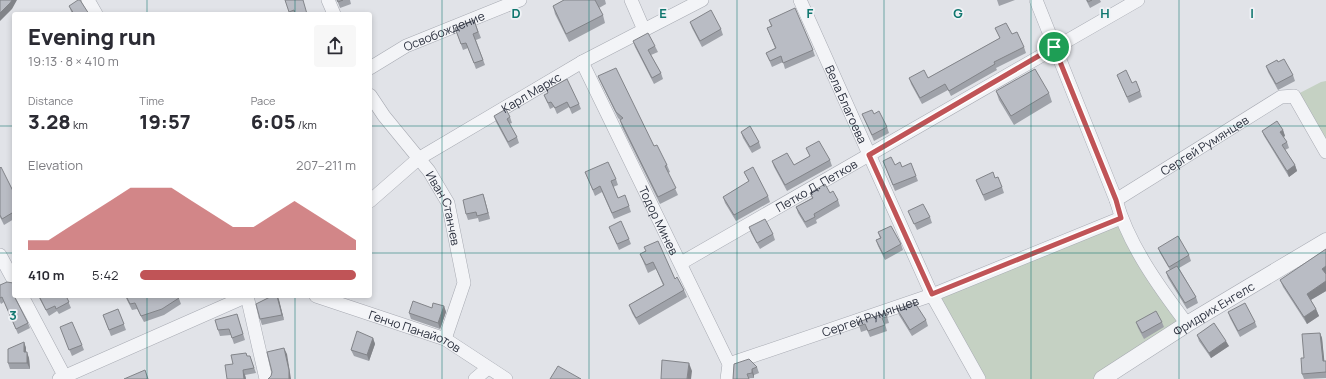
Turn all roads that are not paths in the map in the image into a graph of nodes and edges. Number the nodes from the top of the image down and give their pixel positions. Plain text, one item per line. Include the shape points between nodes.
1 (88, 0) edge
2 (328, 0) edge
3 (520, 0) edge
4 (631, 0) edge
5 (702, 0) edge
6 (800, 0) edge
7 (1036, 0) edge
8 (1138, 0) edge
9 (95, 12) edge
10 (333, 12) edge
11 (644, 30) junction
12 (1054, 47) junction
13 (582, 62) junction
14 (372, 67) edge
15 (372, 98) edge
16 (1326, 152) edge
17 (869, 155) junction
18 (418, 159) junction
19 (372, 199) edge
20 (1116, 200) junction
21 (1121, 218) junction
22 (1326, 241) edge
23 (0, 255) edge
24 (681, 263) junction
25 (12, 277) edge
26 (932, 294) junction
27 (23, 298) edge
28 (243, 298) edge
29 (247, 298) edge
30 (322, 298) edge
31 (1187, 324) junction
32 (445, 338) junction
33 (728, 364) junction
34 (488, 368) junction
35 (63, 378) edge
36 (266, 379) edge
37 (475, 379) edge
38 (506, 379) edge
39 (727, 379) edge
40 (979, 379) edge
41 (1102, 379) edge

1 - 9 street
2 - 10 street
3 - 14 street, Освобождение via 406,46
4 - 11 street
5 - 11 street, Карл Маркс
6 - 17 street, Вела Благоева
7 - 12 street
8 - 12 street, Петко Д. Петков
11 - 13 street, Карл Маркс
12 - 17 street, Петко Д. Петков
12 - 20 street
13 - 18 street, Карл Маркс
13 - 24 street, Тодор Минев
15 - 18 street, Иван Станчев
16 - 20 street, Сергей Румянцев via 1294,96 1281,97
17 - 24 street, Петко Д. Петков
17 - 26 street, Вела Благоева
18 - 19 street, Карл Маркс
18 - 32 street, Иван Станчев via 429,171 448,203 464,283
20 - 21 street
21 - 26 street, Сергей Румянцев
21 - 31 street via 1158,286
22 - 31 street, Фридрих Енгелс
23 - 25 street
24 - 33 street, Тодор Минев
26 - 33 street, Сергей Румянцев
26 - 40 street, Вела Благоева
27 - 35 street
28 - 35 street
29 - 36 street
30 - 32 street, Генчо Панайотов
31 - 41 street, Фридрих Енгелс
32 - 34 street, Генчо Панайотов
33 - 39 street, Тодор Минев
34 - 37 street
34 - 38 street, Генчо Панайотов

